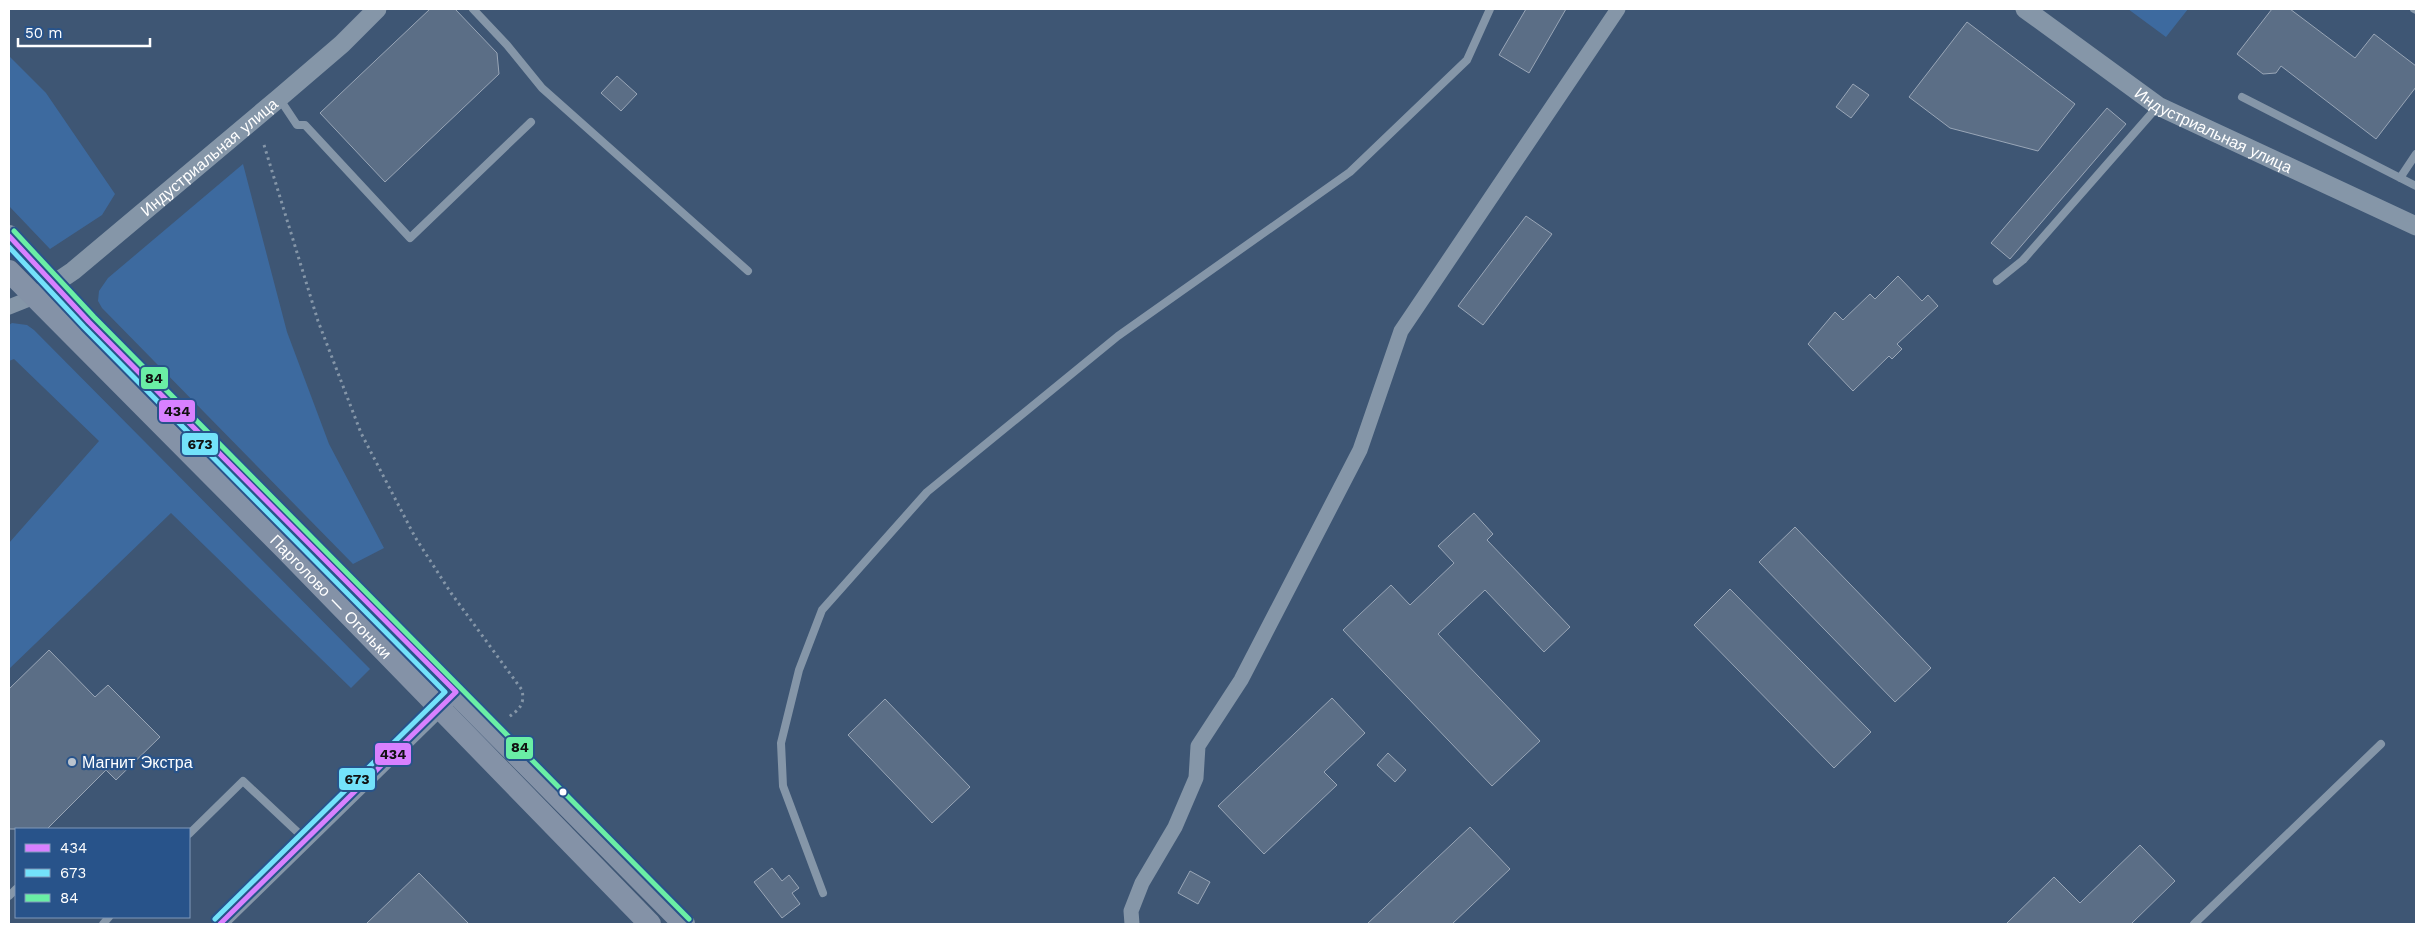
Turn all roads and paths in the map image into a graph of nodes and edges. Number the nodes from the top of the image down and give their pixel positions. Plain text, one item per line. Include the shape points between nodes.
1 (377, 9) edge
2 (474, 9) edge
3 (1490, 9) edge
4 (1618, 9) edge
5 (2024, 9) edge
6 (2242, 97) dead end
7 (279, 98) junction
8 (2158, 106) junction
9 (531, 122) dead end
10 (264, 145) dead end
11 (2416, 154) edge
12 (2400, 178) junction
13 (2416, 186) edge
14 (2416, 226) edge
15 (9, 236) edge
16 (9, 270) edge
17 (748, 271) dead end
18 (1997, 281) dead end
19 (55, 284) junction
20 (34, 297) junction
21 (9, 307) edge
22 (456, 692) junction
23 (440, 708) junction
24 (503, 721) dead end
25 (2381, 744) dead end
26 (190, 833) edge
27 (306, 840) junction
28 (823, 893) dead end
29 (220, 924) edge
30 (650, 924) edge
31 (684, 924) edge
32 (1132, 924) edge
33 (2194, 924) edge

1 - 7 street, Индустриальная улица
2 - 17 lane via 542,88
3 - 28 lane via 1468,60 1350,172 1118,336 928,492 822,610 798,670 781,743 783,786
4 - 32 street via 1401,331 1360,450 1241,680 1198,746 1196,778 1175,827 1142,883 1131,911
5 - 8 street, Индустриальная улица
6 - 12 lane
7 - 9 lane via 297,125 305,125 410,238
7 - 19 street, Индустриальная улица
8 - 14 street, Индустриальная улица
8 - 18 lane via 2023,260
10 - 24 path via 318,321 361,433 415,537 451,593 522,690 522,706
11 - 12 lane
12 - 13 lane
15 - 19 main road, Парголово — Огоньки
16 - 20 main road, Парголово — Огоньки
19 - 20 street, Индустриальная улица
19 - 22 main road, Парголово — Огоньки
20 - 21 street
20 - 23 main road, Парголово — Огоньки
22 - 23 street
22 - 31 main road, Парголово — Огоньки
23 - 27 street
23 - 30 main road, Парголово — Огоньки
25 - 33 lane
26 - 27 lane via 243,781
27 - 29 street

